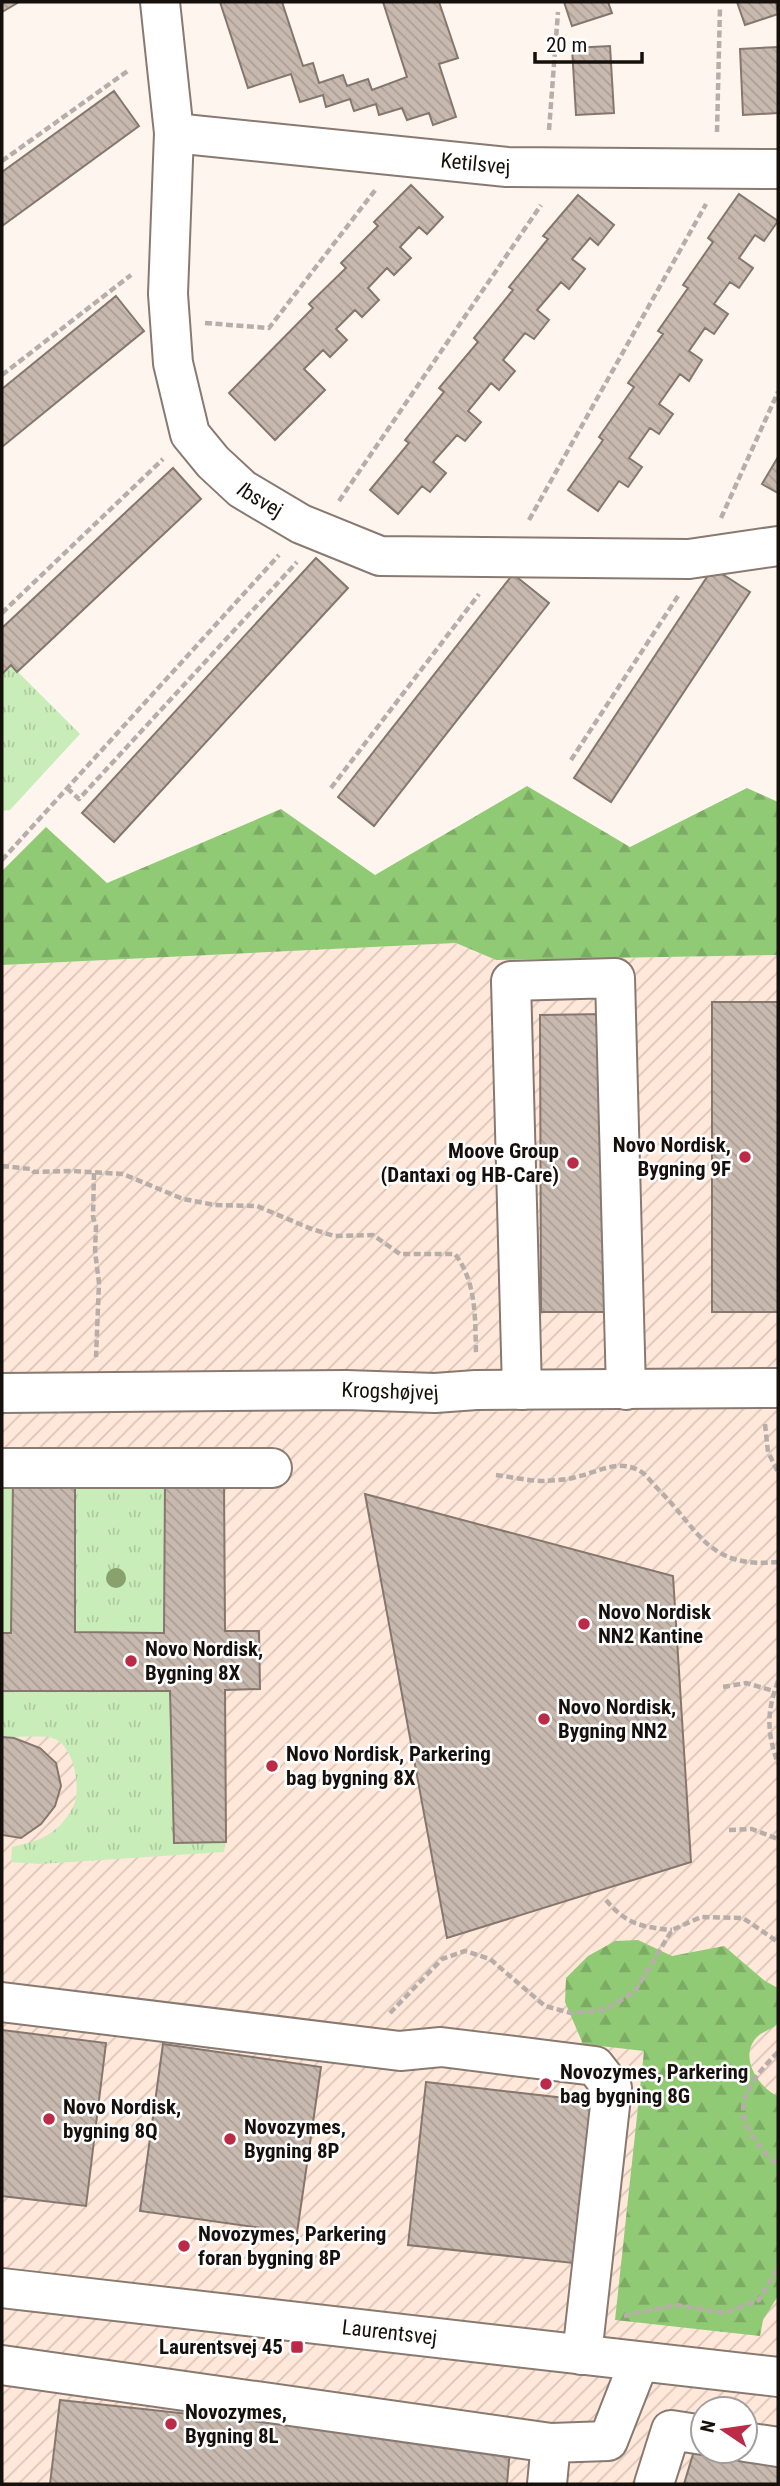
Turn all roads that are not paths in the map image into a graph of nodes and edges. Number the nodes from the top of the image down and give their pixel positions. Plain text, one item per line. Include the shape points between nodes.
1 (160, 2) edge
2 (174, 133) junction
3 (778, 169) edge
4 (778, 546) edge
5 (773, 1388) edge
6 (522, 1390) junction
7 (626, 1390) junction
8 (2, 1393) edge
9 (2, 1468) edge
10 (272, 1468) dead end
11 (2, 2002) edge
12 (2, 2288) edge
13 (589, 2356) junction
14 (639, 2362) junction
15 (2, 2365) edge
16 (778, 2377) edge
17 (689, 2433) edge
18 (551, 2443) junction
19 (759, 2444) edge
20 (778, 2447) edge
21 (547, 2484) edge
22 (654, 2484) edge

1 - 2 street, Ibsvej
2 - 3 street, Ketilsvej via 507,167
2 - 4 street, Ibsvej via 169,321 173,363 190,434 243,489 312,529 380,556 702,559
5 - 7 street, Krogshøjvej
6 - 7 street, Krogshøjvej
6 - 7 street via 511,981 615,978
6 - 8 street, Krogshøjvej
9 - 10 street
11 - 13 street via 400,2051 441,2047 595,2066 612,2088
12 - 13 street, Laurentsvej
13 - 14 street, Laurentsvej
14 - 16 street, Laurentsvej
14 - 18 street via 608,2441
15 - 18 street
17 - 22 street via 671,2430
18 - 21 street
19 - 20 street

